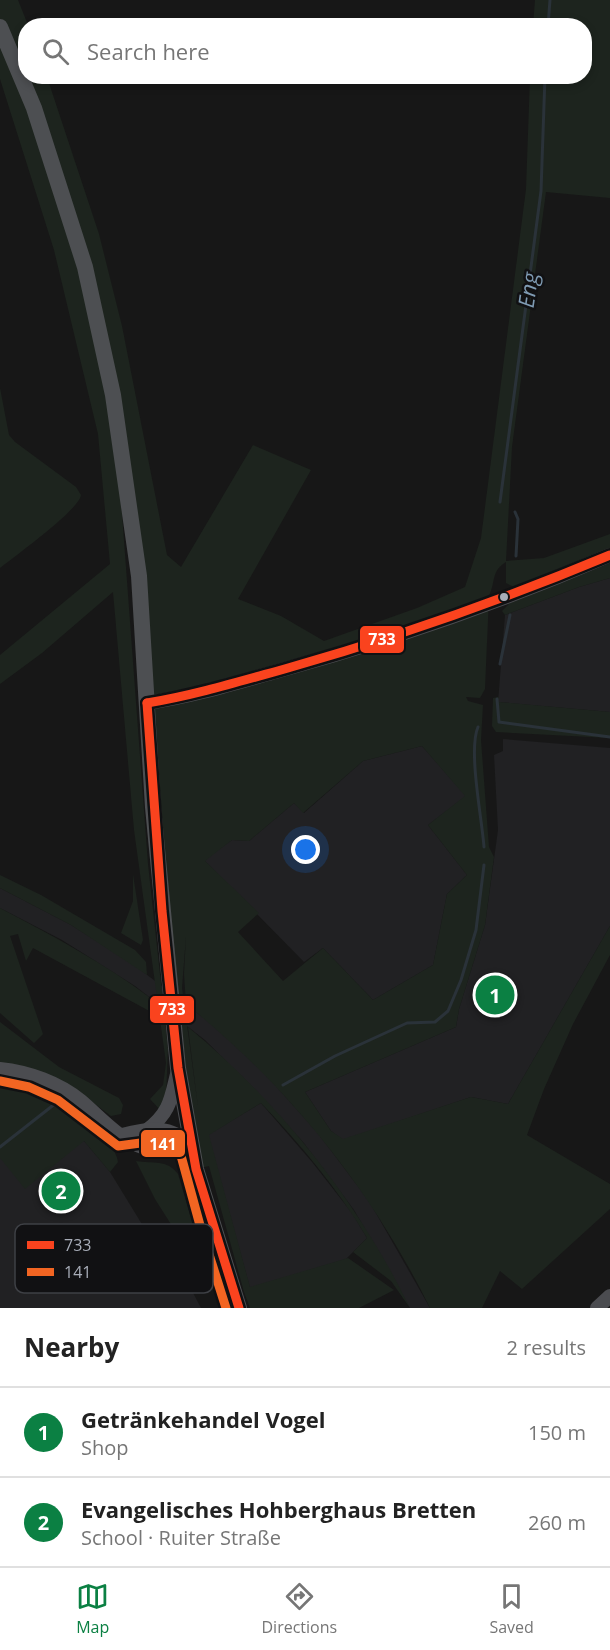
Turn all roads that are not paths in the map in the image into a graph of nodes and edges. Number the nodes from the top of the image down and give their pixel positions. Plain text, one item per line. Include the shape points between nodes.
1 (0, 27) edge
2 (18, 70) edge
3 (24, 84) edge
4 (610, 555) edge
5 (147, 703) junction
6 (178, 1068) junction
7 (0, 1069) edge
8 (147, 1130) junction
9 (122, 1135) junction
10 (191, 1146) junction
11 (609, 1298) edge
12 (239, 1308) edge
13 (597, 1308) edge

1 - 2 main road
3 - 5 main road via 85,267 113,395 139,576
4 - 5 street via 497,600 346,652
5 - 6 main road
6 - 8 street via 168,1109
6 - 10 main road
7 - 9 street via 30,1074 53,1084 80,1100
8 - 9 street
8 - 10 street via 181,1135
9 - 10 street via 148,1149
10 - 12 main road
11 - 13 street

